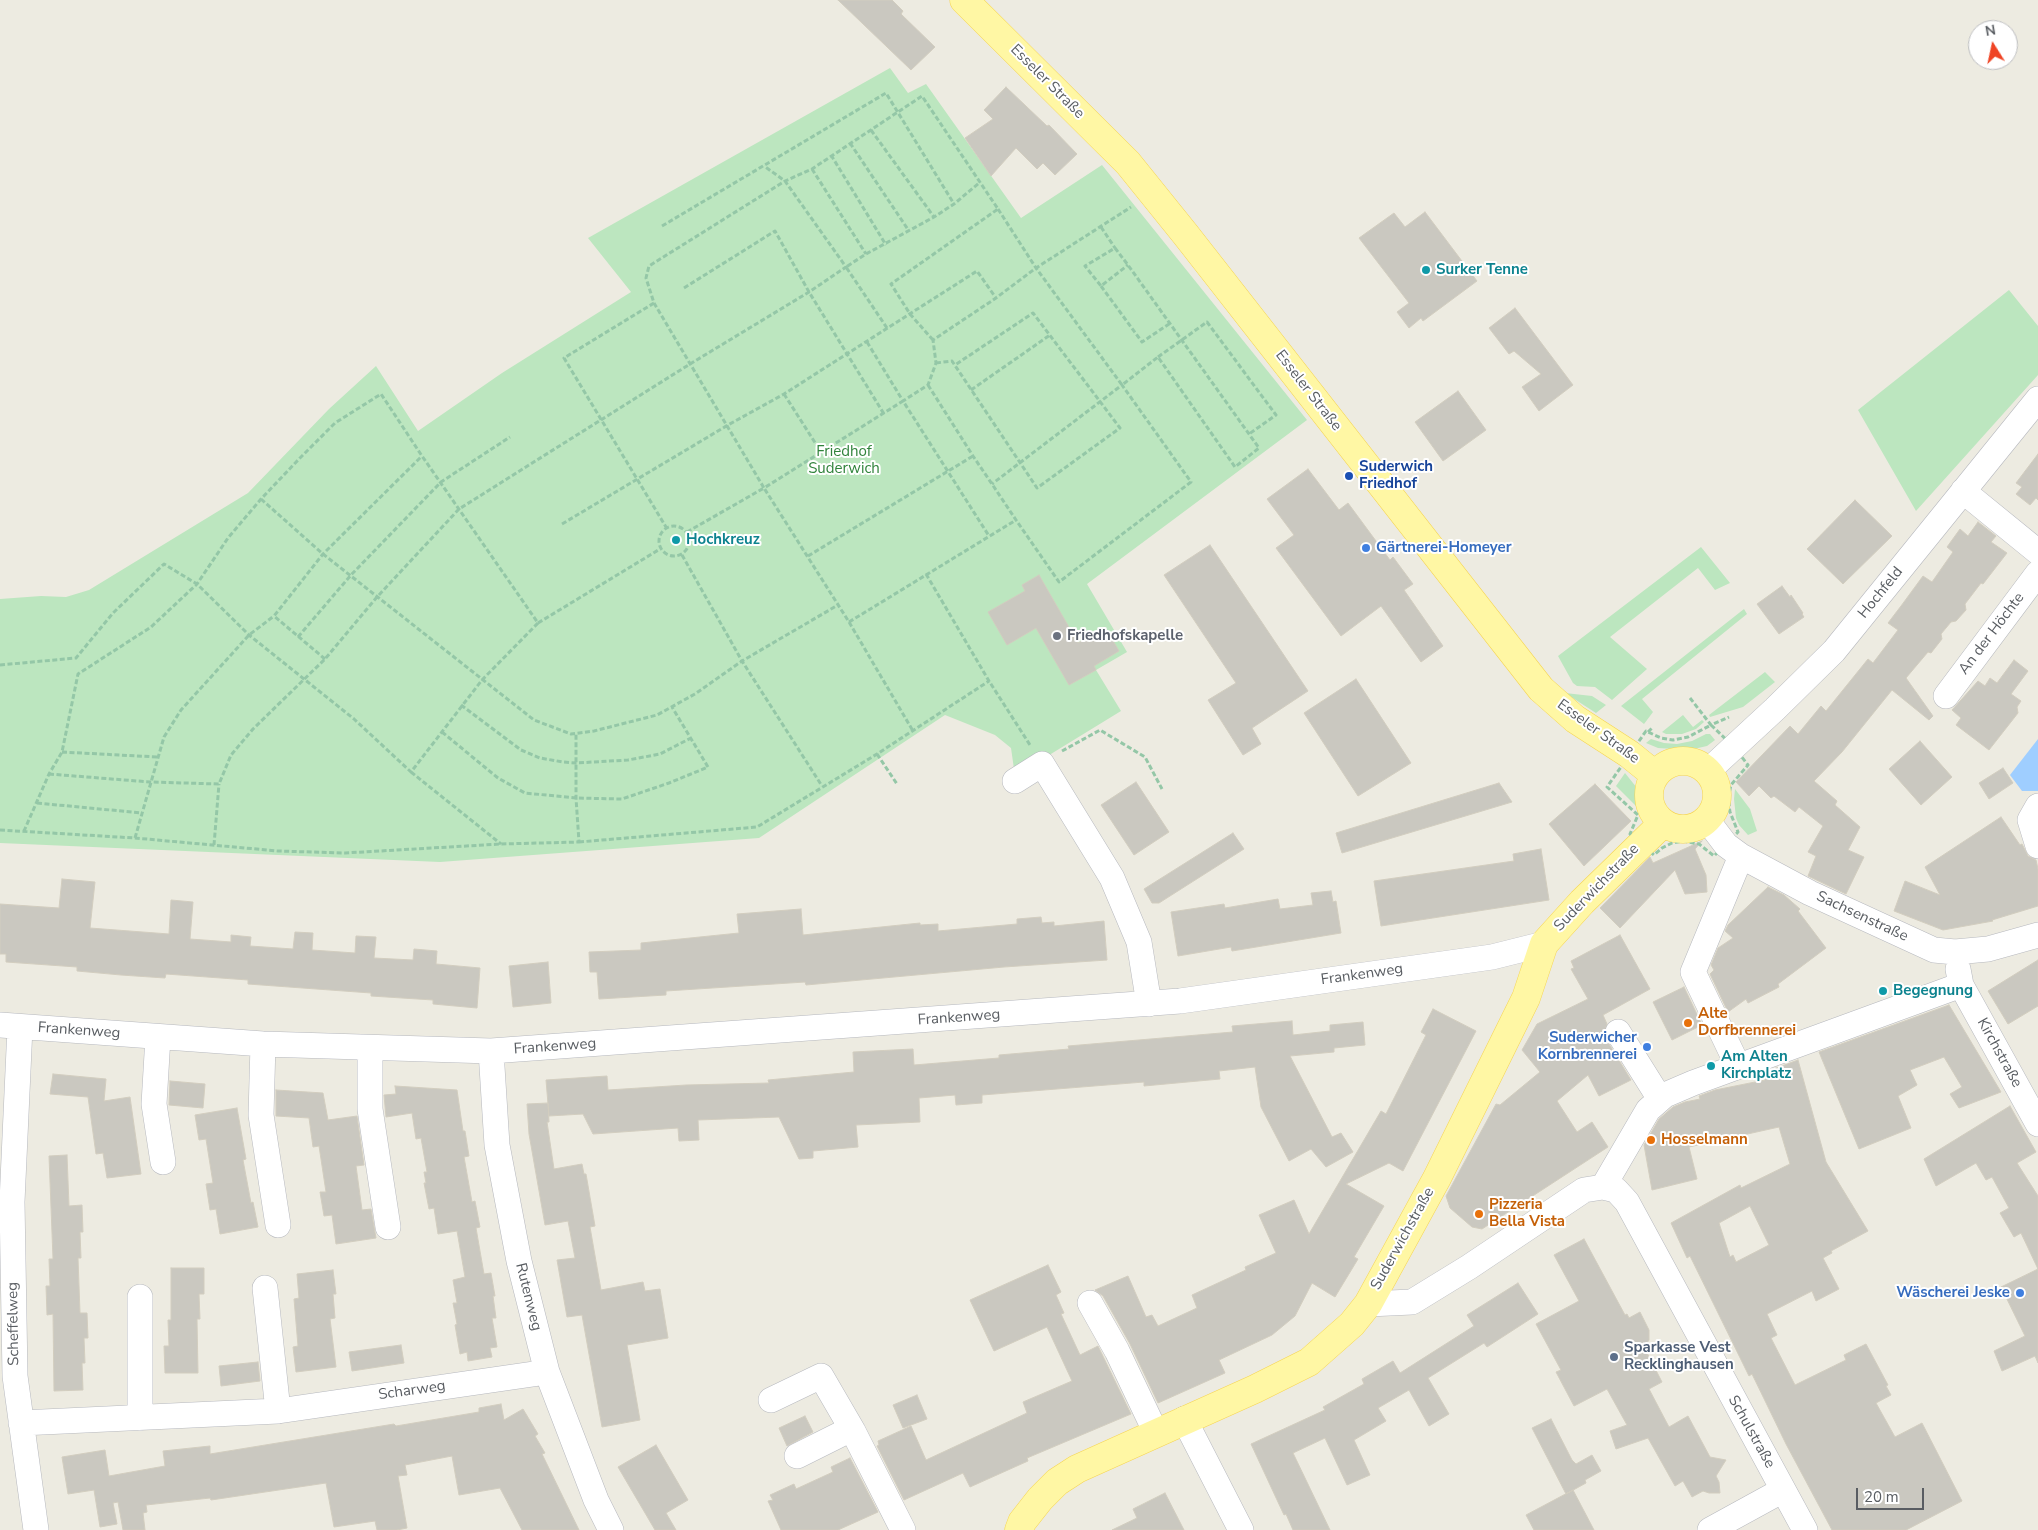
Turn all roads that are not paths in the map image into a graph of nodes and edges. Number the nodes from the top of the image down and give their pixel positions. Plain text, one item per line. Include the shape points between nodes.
1 (964, 0) edge
2 (2038, 399) edge
3 (1963, 492) junction
4 (2038, 552) edge
5 (2038, 573) edge
6 (1946, 696) dead end
7 (1708, 771) junction
8 (1655, 774) junction
9 (1016, 780) dead end
10 (2038, 806) edge
11 (1707, 820) junction
12 (1663, 822) junction
13 (2038, 846) edge
14 (1741, 856) junction
15 (2038, 936) edge
16 (1544, 944) junction
17 (1955, 952) junction
18 (1961, 985) junction
19 (1150, 1004) junction
20 (10, 1026) edge
21 (1618, 1032) dead end
22 (158, 1037) junction
23 (263, 1044) junction
24 (370, 1049) junction
25 (492, 1051) junction
26 (1738, 1066) junction
27 (1660, 1099) junction
28 (2038, 1124) edge
29 (163, 1162) dead end
30 (1603, 1186) junction
31 (278, 1225) dead end
32 (388, 1228) dead end
33 (265, 1288) dead end
34 (140, 1297) dead end
35 (1090, 1303) dead end
36 (1368, 1304) junction
37 (547, 1372) junction
38 (771, 1400) dead end
39 (278, 1411) junction
40 (140, 1418) junction
41 (1184, 1419) junction
42 (21, 1423) junction
43 (851, 1429) junction
44 (1156, 1433) junction
45 (797, 1456) dead end
46 (1783, 1490) junction
47 (36, 1530) edge
48 (612, 1530) edge
49 (902, 1530) edge
50 (1019, 1530) edge
51 (1241, 1530) edge
52 (1710, 1530) edge
53 (1805, 1530) edge

1 - 8 main road, Esseler Straße via 1152,192 1541,689 1575,719
2 - 3 street, Hochfeld
3 - 4 street
3 - 7 street, Hochfeld via 1834,651
5 - 6 street, An der Höchte
7 - 8 main road via 1691,761 1681,760
7 - 11 main road via 1717,786 1718,796
8 - 12 main road via 1649,800 1654,813
9 - 19 street via 1042,764 1112,878 1139,942
10 - 13 street via 2030,820
11 - 12 main road via 1681,829
11 - 14 street, Sachsenstraße via 1726,845
12 - 16 main road, Suderwichstraße
14 - 17 street, Sachsenstraße via 1810,894 1916,942 1934,950
14 - 26 street via 1693,972
15 - 17 street, Sachsenstraße via 1988,949
16 - 19 street, Frankenweg via 1492,957
16 - 36 main road, Suderwichstraße via 1526,998 1437,1178
17 - 18 street, Kirchstraße
18 - 26 street
18 - 28 street, Kirchstraße
19 - 25 street, Frankenweg
20 - 22 street, Frankenweg
20 - 42 street, Scheffelweg via 15,1376
21 - 27 street
22 - 23 street, Frankenweg
22 - 29 street via 154,1104
23 - 24 street, Frankenweg
23 - 31 street via 261,1115
24 - 25 street, Frankenweg
24 - 32 street via 370,1109
25 - 37 street, Rutenweg via 496,1144 519,1262
26 - 27 street
27 - 30 street via 1648,1110
30 - 36 street via 1584,1190 1412,1302
30 - 46 street, Schulstraße via 1616,1190 1627,1202
33 - 39 street
34 - 40 street
35 - 44 street
36 - 41 main road, Suderwichstraße via 1352,1324 1309,1362
37 - 39 street, Scharweg
37 - 48 street, Rutenweg via 596,1500
38 - 43 street via 821,1376
39 - 40 street, Scharweg
40 - 42 street, Scharweg
41 - 44 main road, Suderwichstraße
41 - 51 street
42 - 47 street, Scheffelweg
43 - 45 street
43 - 49 street
44 - 50 main road, Suderwichstraße via 1077,1469 1057,1482 1040,1499
46 - 52 street
46 - 53 street, Schulstraße

